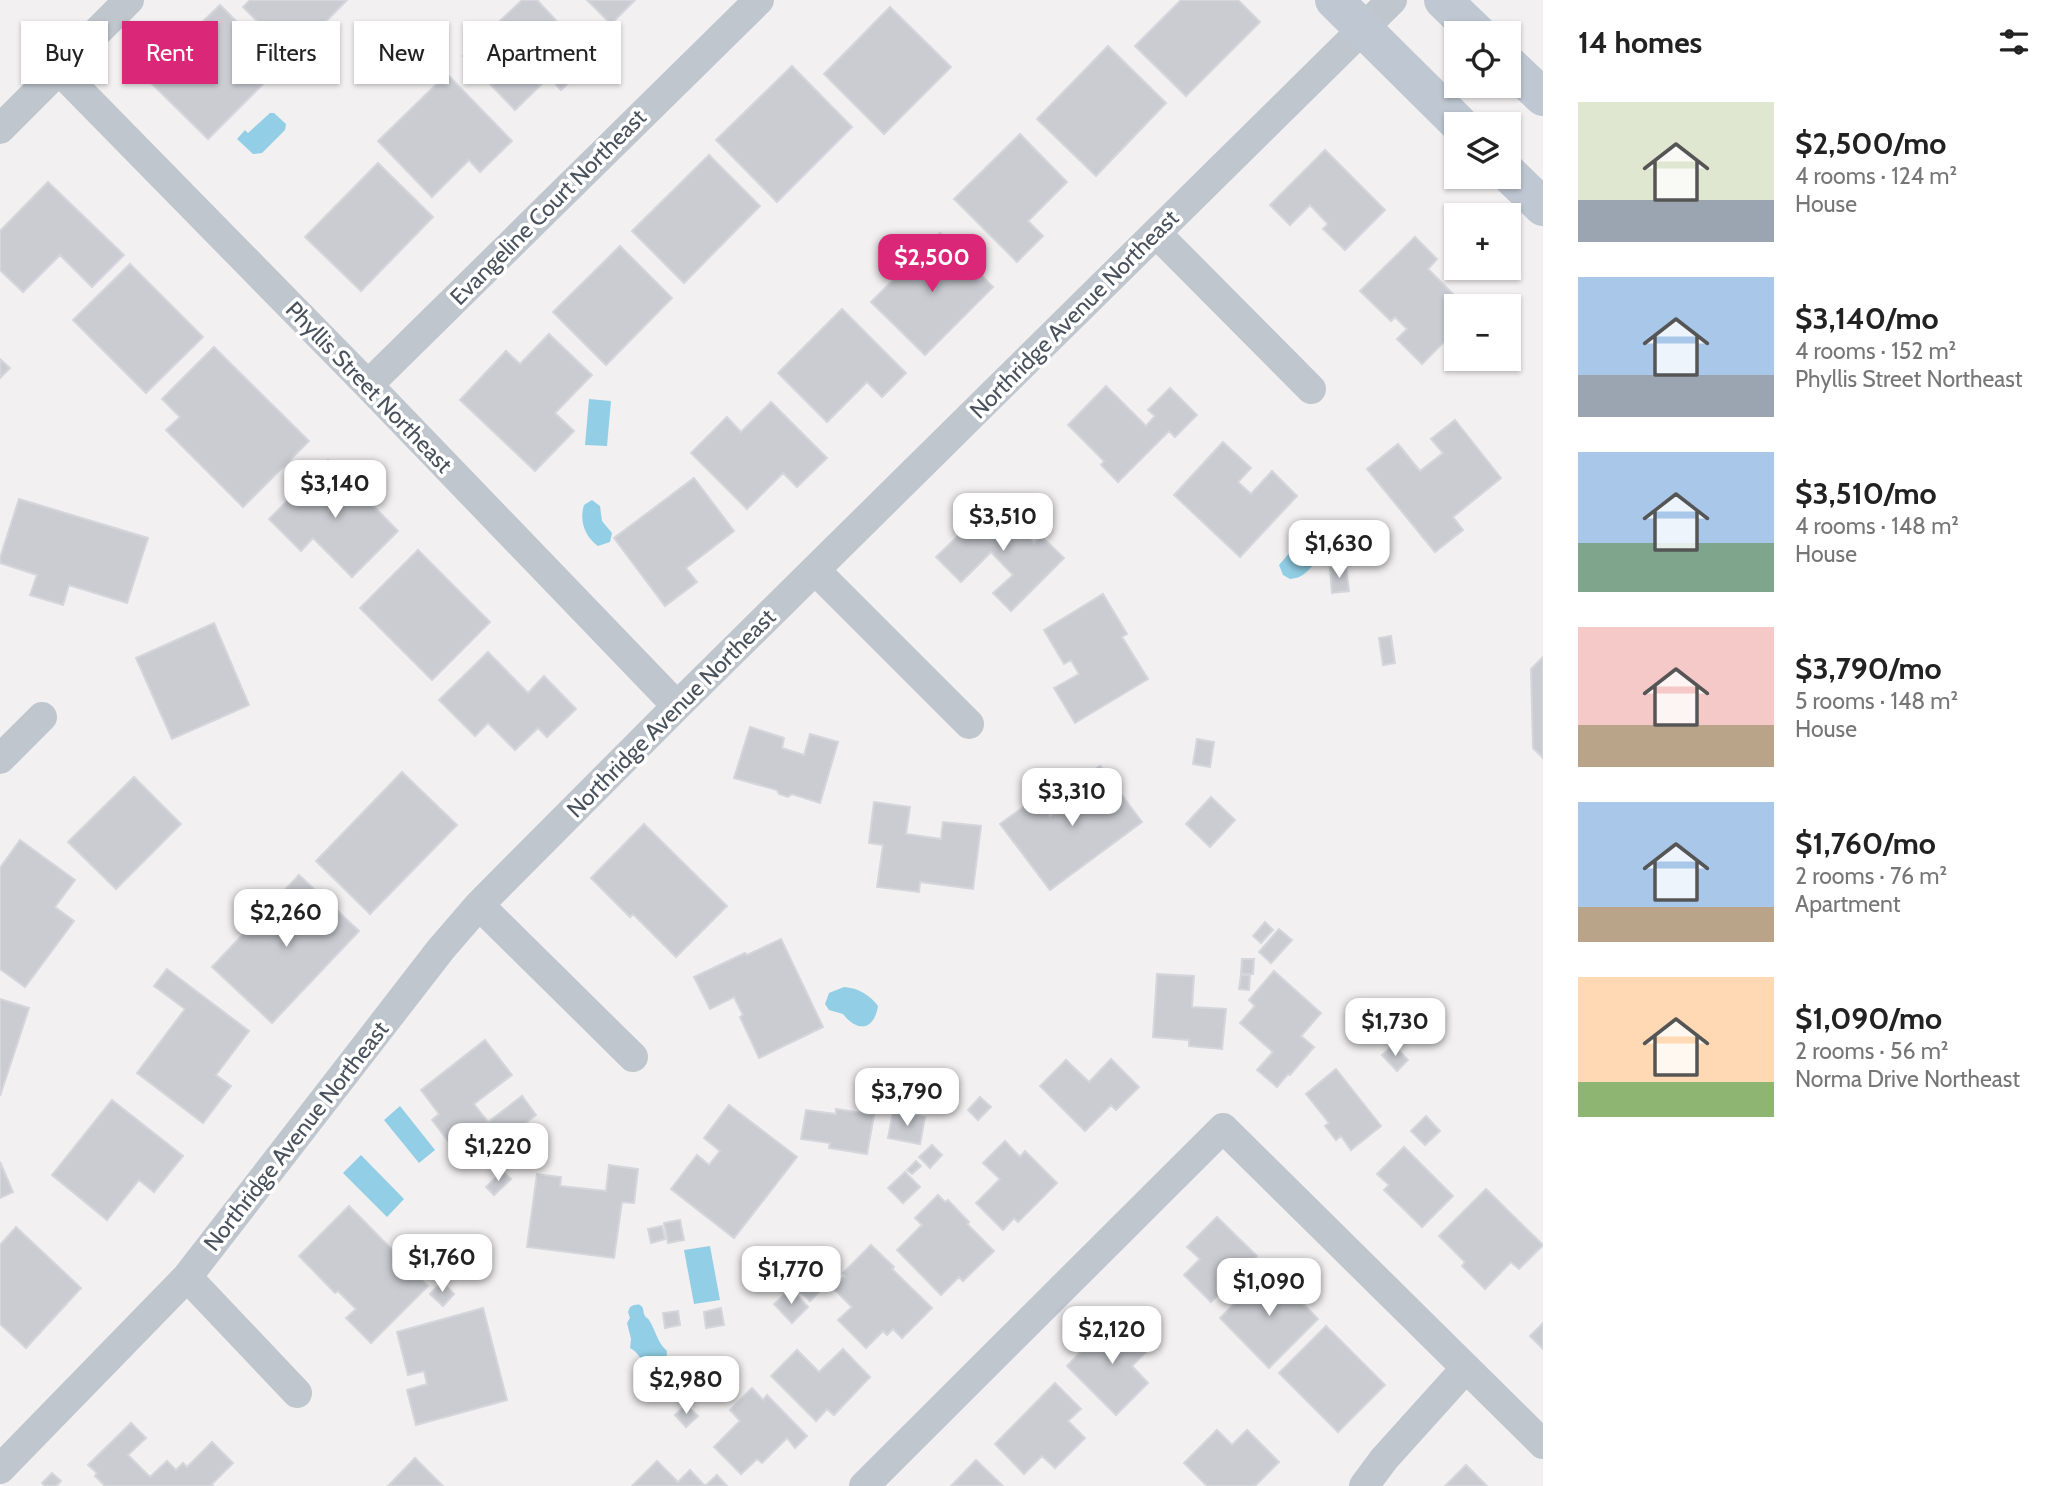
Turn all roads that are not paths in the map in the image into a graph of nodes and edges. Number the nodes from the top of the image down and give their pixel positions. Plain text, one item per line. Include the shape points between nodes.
1 (129, 0) edge
2 (759, 0) edge
3 (1334, 0) edge
4 (1392, 0) edge
5 (1443, 0) edge
6 (108, 21) edge
7 (1465, 21) edge
8 (1363, 29) junction
9 (1521, 76) edge
10 (46, 84) edge
11 (72, 84) edge
12 (1543, 97) edge
13 (1447, 112) edge
14 (0, 129) edge
15 (1521, 186) edge
16 (1543, 207) edge
17 (1156, 233) junction
18 (368, 385) junction
19 (1311, 389) dead end
20 (815, 570) junction
21 (677, 706) junction
22 (42, 717) dead end
23 (969, 724) dead end
24 (0, 759) edge
25 (479, 905) junction
26 (633, 1057) dead end
27 (187, 1277) junction
28 (1466, 1368) junction
29 (297, 1393) dead end
30 (1543, 1444) edge
31 (1, 1466) edge
32 (864, 1486) edge
33 (1364, 1486) edge

1 - 6 street
2 - 18 street, Evangeline Court Northeast
3 - 8 main road
4 - 8 street, Northridge Avenue Northeast
5 - 7 main road
8 - 13 main road
8 - 17 street, Northridge Avenue Northeast
9 - 12 main road
10 - 14 street
11 - 18 street, Phyllis Street Northeast
15 - 16 main road
17 - 19 street
17 - 20 street, Northridge Avenue Northeast
18 - 21 street, Phyllis Street Northeast
20 - 21 street, Northridge Avenue Northeast
20 - 23 street
21 - 25 street, Northridge Avenue Northeast
22 - 24 street
25 - 26 street
25 - 27 street, Northridge Avenue Northeast
27 - 29 street
27 - 31 street, Northridge Avenue Northeast
28 - 30 street
28 - 32 street via 1223,1128
28 - 33 street

